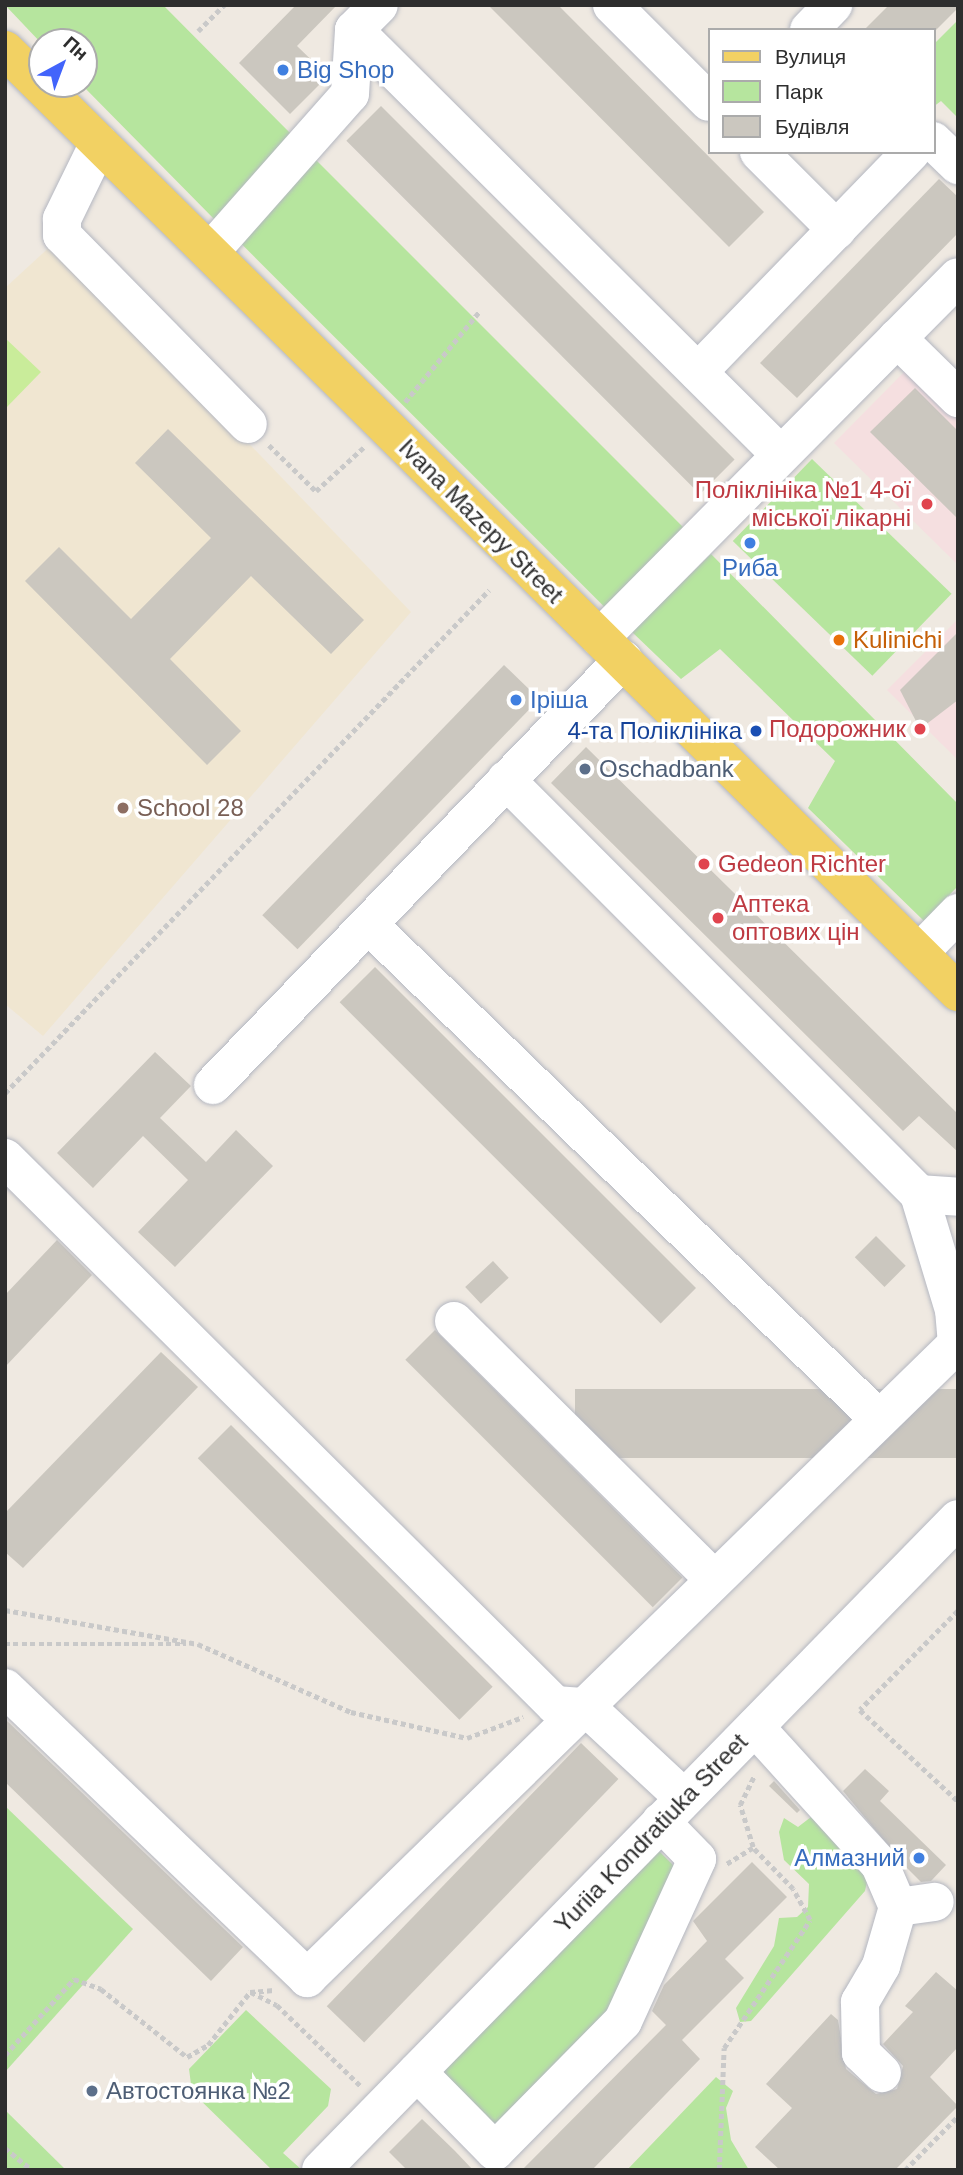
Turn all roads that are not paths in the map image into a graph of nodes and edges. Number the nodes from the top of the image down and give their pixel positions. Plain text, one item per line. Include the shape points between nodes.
1 (612, 5) edge
2 (833, 5) edge
3 (366, 18) edge
4 (810, 28) edge
5 (10, 65) edge
6 (708, 101) edge
7 (99, 143) junction
8 (935, 143) edge
9 (761, 154) edge
10 (909, 154) edge
11 (958, 165) edge
12 (836, 230) junction
13 (210, 252) junction
14 (958, 277) edge
15 (897, 338) junction
16 (698, 372) junction
17 (958, 398) edge
18 (248, 424) road end
19 (781, 455) junction
20 (612, 649) junction
21 (506, 780) junction
22 (958, 913) edge
23 (368, 924) junction
24 (919, 953) junction
25 (958, 992) edge
26 (213, 1086) dead end
27 (5, 1158) edge
28 (919, 1194) junction
29 (958, 1197) edge
30 (454, 1321) dead end
31 (958, 1345) edge
32 (879, 1419) junction
33 (958, 1519) edge
34 (713, 1578) junction
35 (5, 1688) edge
36 (571, 1706) junction
37 (755, 1727) junction
38 (672, 1810) junction
39 (936, 1902) dead end
40 (898, 1907) junction
41 (417, 2072) junction
42 (882, 2073) dead end
43 (334, 2162) edge

1 - 6 street
2 - 4 street
3 - 13 street via 350,94
3 - 16 street
5 - 7 main road, Ivana Mazepy Street
7 - 13 main road, Ivana Mazepy Street
7 - 18 street via 62,219 62,235
8 - 11 street
9 - 12 street
10 - 12 street
12 - 16 street
13 - 20 main road, Ivana Mazepy Street
14 - 15 street
15 - 17 street
15 - 19 street
16 - 19 street
19 - 20 street
20 - 21 street
20 - 24 main road, Ivana Mazepy Street
21 - 23 street
21 - 28 street
22 - 24 street
23 - 26 street
23 - 32 street
24 - 25 main road, Ivana Mazepy Street
27 - 36 street
28 - 29 street
28 - 31 street via 954,1310
30 - 34 street
31 - 32 street
32 - 34 street
33 - 37 street, Yuriia Kondratiuka Street
34 - 36 street
35 - 36 street via 307,1978
36 - 38 street
37 - 38 street, Yuriia Kondratiuka Street
37 - 40 street via 880,1865
38 - 41 street, Yuriia Kondratiuka Street
38 - 41 street via 697,1858 623,2021 495,2151
39 - 40 street
40 - 42 street via 881,1966 860,2002 861,2053
41 - 43 street, Yuriia Kondratiuka Street

